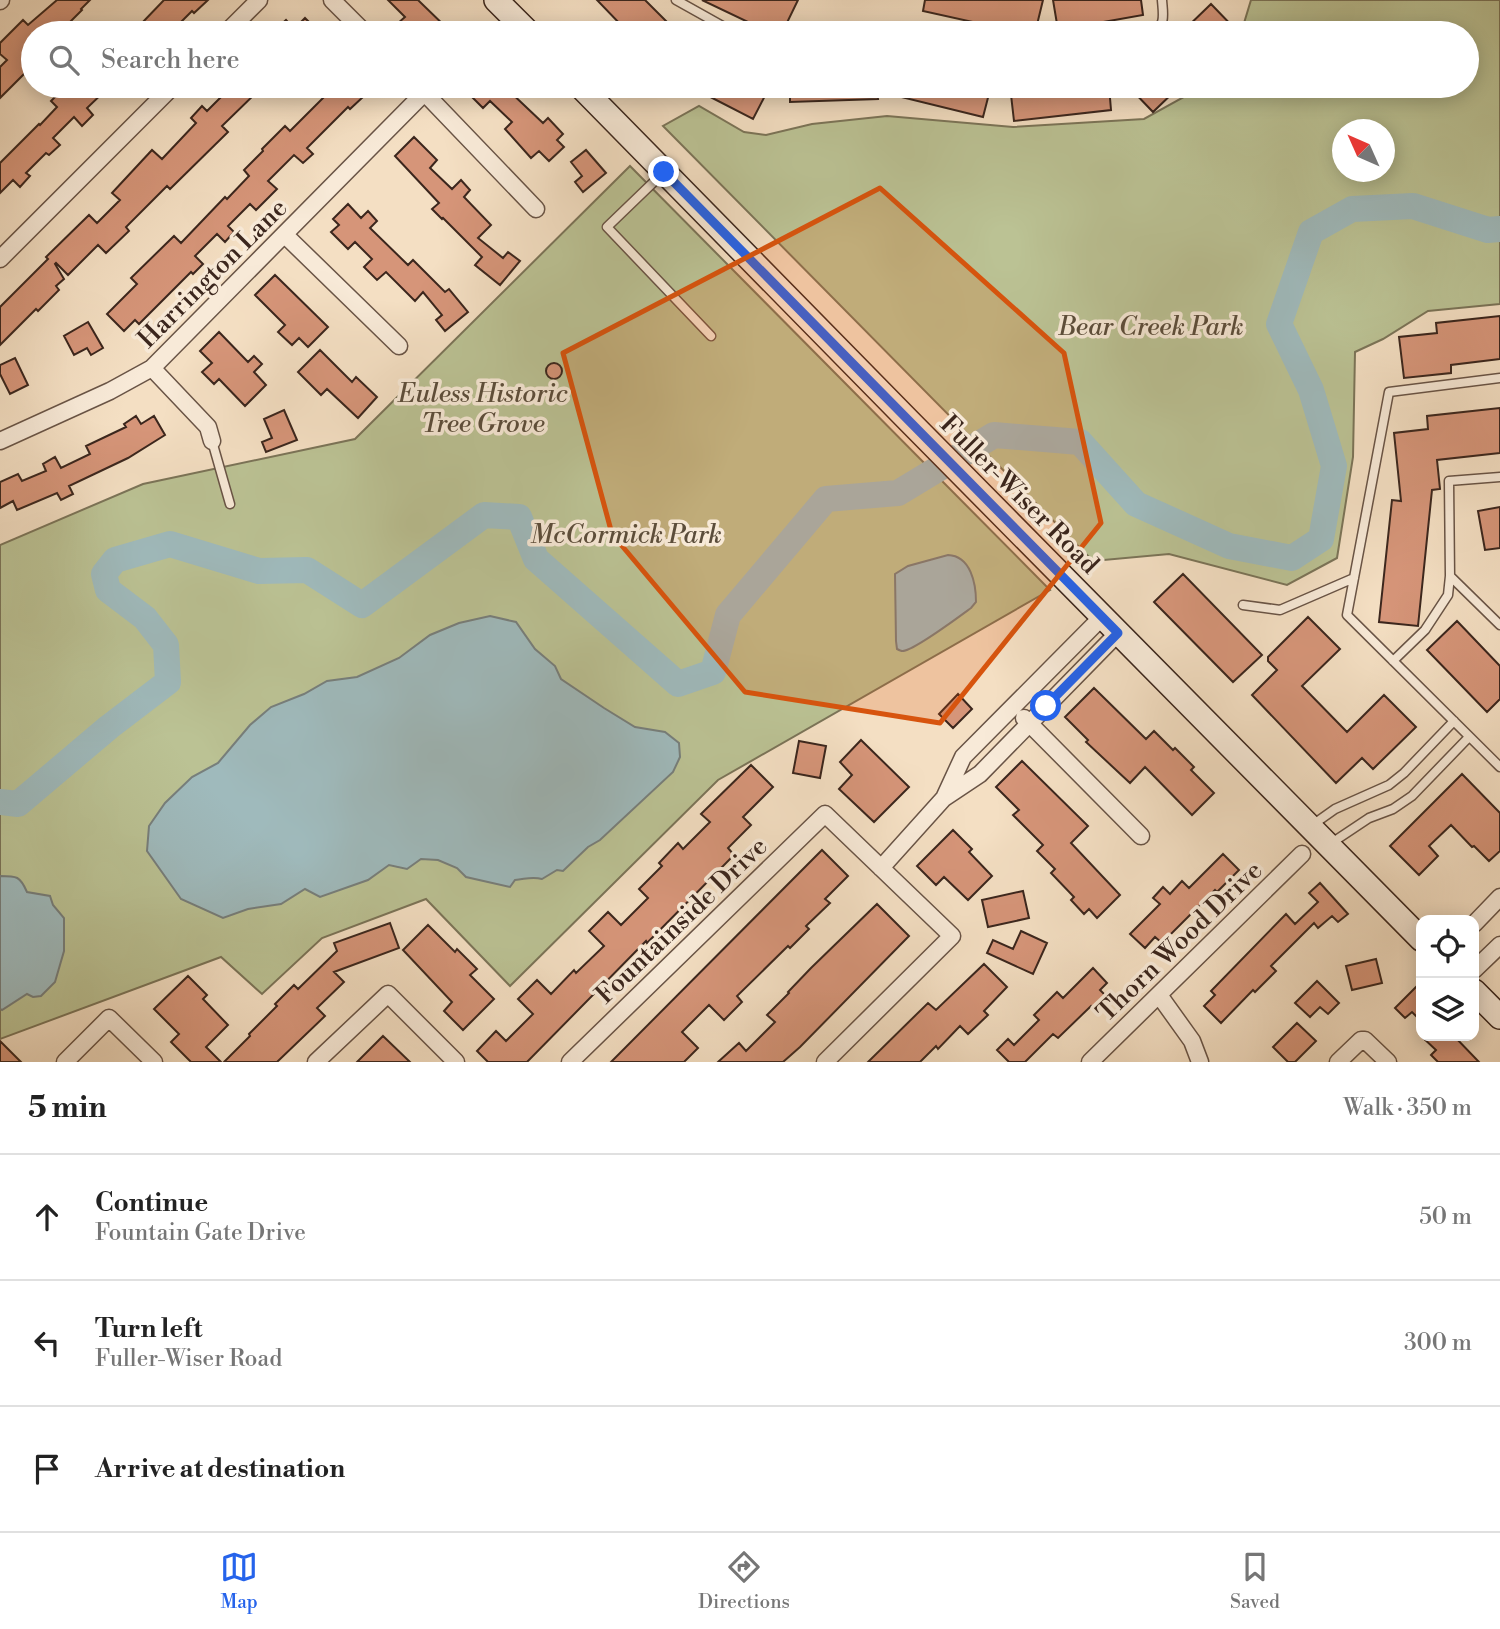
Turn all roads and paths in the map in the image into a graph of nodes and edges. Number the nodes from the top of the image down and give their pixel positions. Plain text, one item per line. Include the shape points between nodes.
1 (259, 0) edge
2 (332, 0) edge
3 (496, 0) edge
4 (676, 0) edge
5 (1162, 0) edge
6 (238, 21) edge
7 (353, 21) edge
8 (517, 21) edge
9 (714, 21) edge
10 (1163, 21) edge
11 (161, 98) edge
12 (413, 98) edge
13 (430, 98) edge
14 (592, 98) edge
15 (664, 172) junction
16 (536, 209) dead end
17 (285, 235) junction
18 (0, 259) edge
19 (711, 337) dead end
20 (399, 346) dead end
21 (152, 368) junction
22 (1500, 379) edge
23 (0, 441) edge
24 (212, 441) joint
25 (1500, 478) edge
26 (230, 504) dead end
27 (1450, 576) junction
28 (1354, 578) junction
29 (1243, 605) dead end
30 (1110, 625) junction
31 (1500, 625) edge
32 (1393, 661) junction
33 (1012, 706) junction
34 (1454, 721) junction
35 (1029, 724) junction
36 (1469, 737) junction
37 (1499, 766) edge
38 (944, 798) junction
39 (1309, 827) junction
40 (1141, 836) dead end
41 (1328, 845) junction
42 (1302, 855) dead end
43 (881, 868) junction
44 (1500, 897) edge
45 (1479, 919) edge
46 (1416, 934) edge
47 (1500, 945) edge
48 (1479, 965) edge
49 (1159, 995) junction
50 (1479, 996) edge
51 (1500, 1017) edge
52 (65, 1062) edge
53 (154, 1062) edge
54 (316, 1062) edge
55 (456, 1062) edge
56 (570, 1062) edge
57 (825, 1062) edge
58 (1090, 1062) edge
59 (1200, 1062) edge
60 (1338, 1062) edge
61 (1388, 1062) edge

1 - 6 street
2 - 7 street
3 - 8 street
4 - 9 lane
5 - 10 lane
11 - 18 street
12 - 17 street, Harrington Lane
13 - 16 street
14 - 15 street, Fuller-Wiser Road
15 - 19 lane via 607,228
15 - 30 street, Fuller-Wiser Road
17 - 20 street
17 - 21 street, Harrington Lane
21 - 23 street, Harrington Lane
21 - 24 street via 208,426
22 - 28 lane via 1389,391
24 - 26 lane
25 - 27 lane via 1449,481
27 - 31 lane
27 - 32 lane via 1448,596 1425,630
28 - 29 lane via 1280,610
28 - 32 lane via 1347,615
30 - 33 street
30 - 35 street
30 - 39 street, Fuller-Wiser Road
32 - 34 lane
33 - 35 street
33 - 38 street via 963,757
34 - 36 lane
34 - 39 lane via 1389,785 1335,809
35 - 38 street via 980,774
35 - 40 street
36 - 37 lane
36 - 41 lane via 1412,796
38 - 43 street
39 - 41 street, Fuller-Wiser Road
41 - 46 street, Fuller-Wiser Road
42 - 49 street, Thorn Wood Drive
43 - 56 street, Fountainside Drive via 825,814
43 - 57 street via 952,936
44 - 45 street
47 - 48 street
49 - 58 street, Thorn Wood Drive
49 - 59 street via 1192,1041
50 - 51 street
52 - 53 street via 109,1018
54 - 55 street via 388,994
60 - 61 street via 1361,1040

